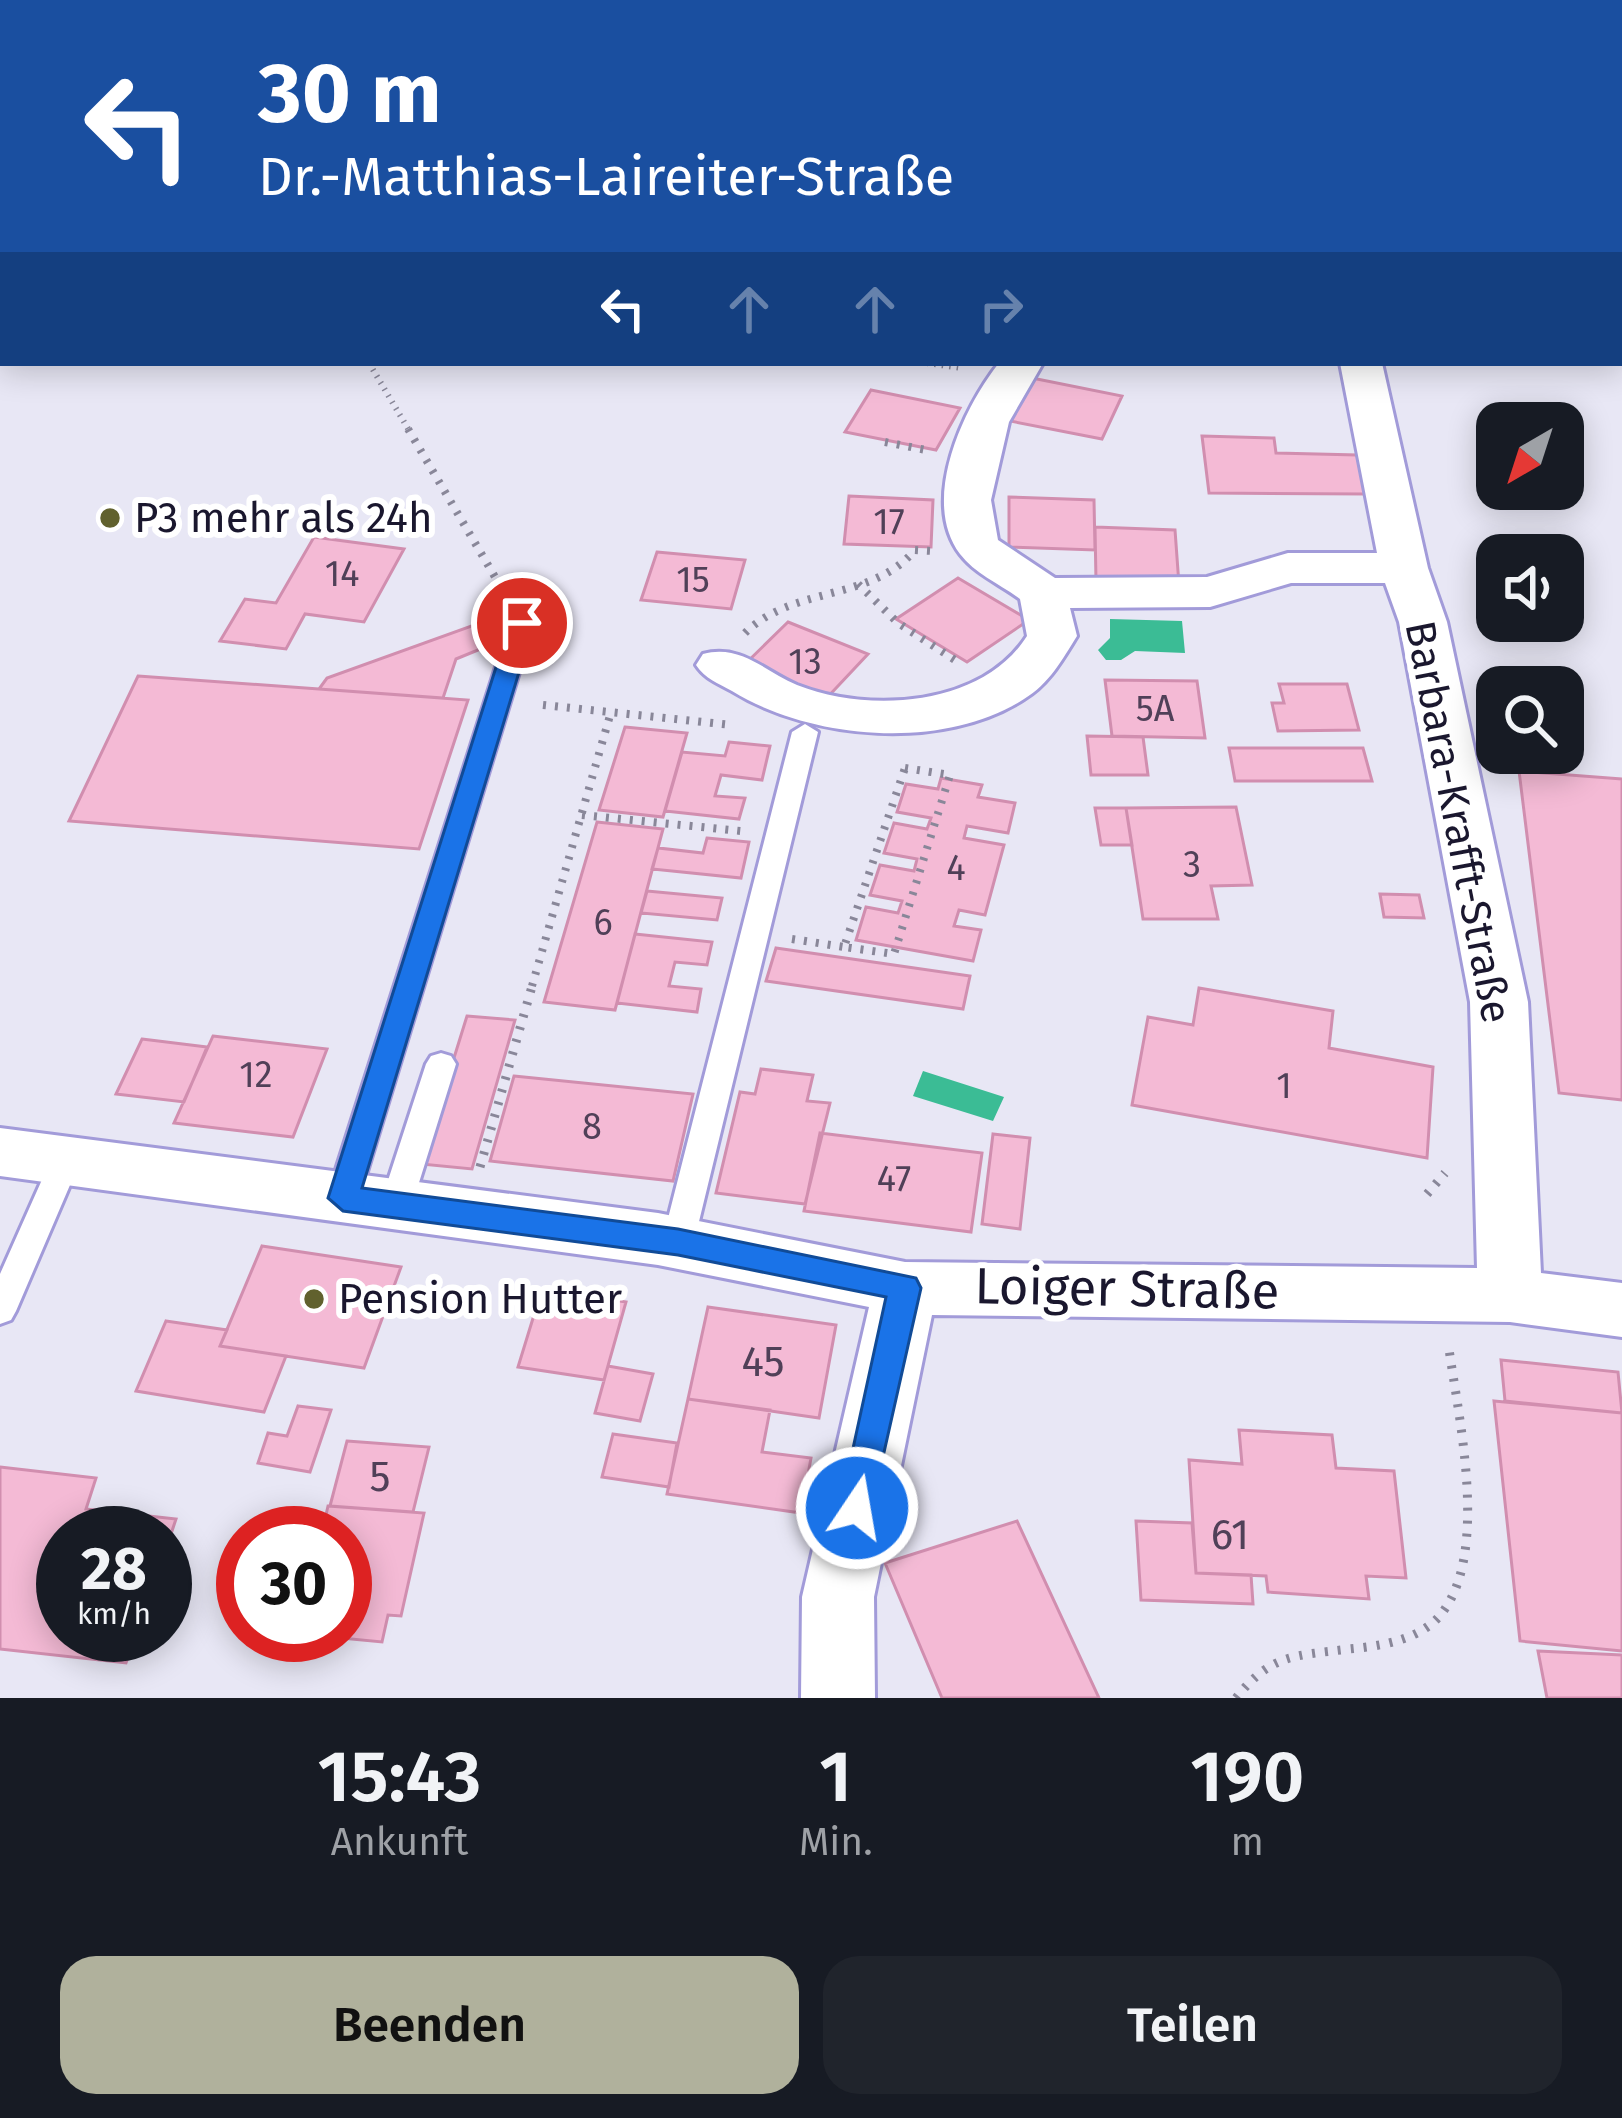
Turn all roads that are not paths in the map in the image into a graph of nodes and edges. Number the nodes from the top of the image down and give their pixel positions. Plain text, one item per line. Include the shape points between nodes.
1 (1020, 366) edge
2 (1362, 366) edge
3 (1404, 568) junction
4 (1043, 592) junction
5 (522, 623) road end
6 (724, 665) road end
7 (806, 732) road end
8 (441, 1064) dead end
9 (0, 1152) edge
10 (64, 1164) junction
11 (370, 1202) junction
12 (678, 1242) junction
13 (905, 1288) junction
14 (1510, 1295) junction
15 (1622, 1310) edge
16 (0, 1311) edge
17 (838, 1698) edge

1 - 4 street via 999,392 976,454 970,524 977,547
2 - 3 street, Barbara-Krafft-Straße
3 - 4 street, Barbara-Krafft-Straße via 1288,568 1210,592
3 - 14 street, Barbara-Krafft-Straße via 1423,622 1499,1001
4 - 6 street via 1052,636 1042,659 1008,691 956,709 835,709 771,693
5 - 11 lane
7 - 12 lane
8 - 11 lane
9 - 10 street, Loiger Straße
10 - 11 street, Loiger Straße
10 - 16 lane
11 - 12 street, Loiger Straße
12 - 13 street, Loiger Straße
13 - 14 street, Loiger Straße
13 - 17 street via 838,1597
14 - 15 street, Loiger Straße

